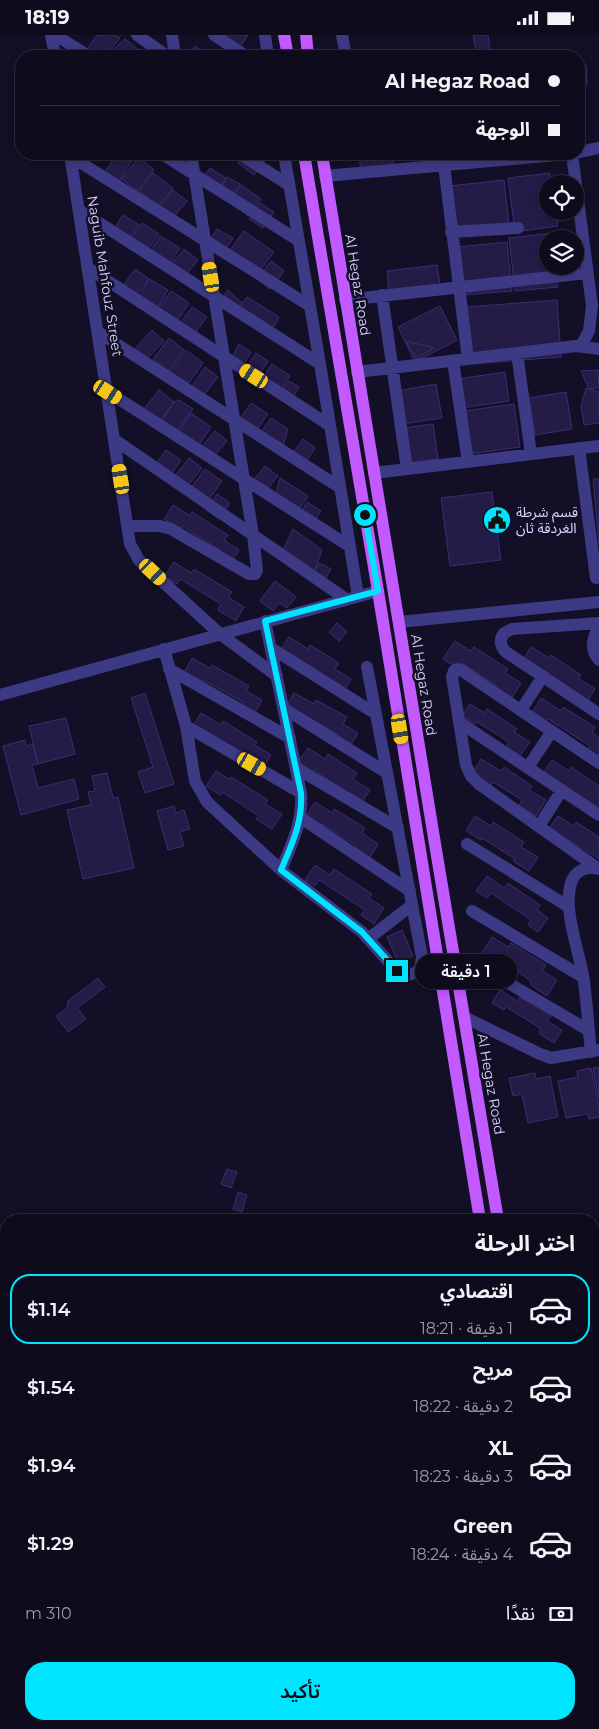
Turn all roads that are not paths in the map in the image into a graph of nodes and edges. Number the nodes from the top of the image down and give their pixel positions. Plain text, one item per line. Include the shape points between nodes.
1 (51, 35) edge
2 (56, 35) edge
3 (137, 35) edge
4 (172, 35) edge
5 (214, 35) edge
6 (265, 35) edge
7 (284, 35) edge
8 (306, 35) edge
9 (342, 35) edge
10 (54, 50) edge
11 (79, 50) edge
12 (158, 50) edge
13 (174, 50) edge
14 (237, 50) edge
15 (267, 50) edge
16 (287, 50) edge
17 (307, 50) edge
18 (345, 50) edge
19 (599, 147) edge
20 (585, 150) edge
21 (71, 160) edge
22 (78, 160) edge
23 (172, 160) edge
24 (192, 160) edge
25 (249, 160) edge
26 (285, 160) edge
27 (305, 160) edge
28 (323, 160) edge
29 (500, 160) edge
30 (573, 160) edge
31 (444, 165) junction
32 (194, 174) junction
33 (326, 176) junction
34 (289, 185) junction
35 (79, 210) junction
36 (518, 228) dead end
37 (452, 232) junction
38 (205, 239) junction
39 (299, 241) junction
40 (88, 269) junction
41 (587, 273) junction
42 (459, 287) junction
43 (382, 295) junction
44 (214, 296) junction
45 (345, 300) junction
46 (310, 306) junction
47 (98, 331) junction
48 (581, 346) junction
49 (599, 349) edge
50 (517, 353) junction
51 (224, 356) junction
52 (468, 359) junction
53 (453, 361) junction
54 (320, 364) junction
55 (392, 368) junction
56 (357, 372) junction
57 (108, 392) junction
58 (234, 419) junction
59 (329, 425) junction
60 (115, 440) junction
61 (599, 446) edge
62 (579, 448) junction
63 (531, 454) junction
64 (468, 462) junction
65 (407, 469) junction
66 (374, 473) junction
67 (244, 478) junction
68 (339, 487) junction
69 (129, 526) junction
70 (253, 535) junction
71 (348, 546) junction
72 (596, 578) dead end
73 (378, 591) junction
74 (352, 598) junction
75 (599, 602) edge
76 (265, 621) junction
77 (399, 622) junction
78 (599, 624) edge
79 (220, 634) junction
80 (271, 648) junction
81 (164, 649) junction
82 (599, 660) edge
83 (367, 667) dead end
84 (169, 669) junction
85 (277, 677) junction
86 (543, 677) junction
87 (0, 695) edge
88 (283, 707) junction
89 (521, 710) junction
90 (376, 714) junction
91 (599, 714) edge
92 (459, 722) junction
93 (186, 726) junction
94 (552, 731) junction
95 (290, 738) junction
96 (599, 763) edge
97 (528, 767) junction
98 (296, 768) junction
99 (387, 773) junction
100 (562, 790) junction
101 (301, 793) junction
102 (599, 815) edge
103 (301, 818) junction
104 (539, 826) junction
105 (398, 828) junction
106 (467, 844) dead end
107 (281, 870) junction
108 (410, 891) junction
109 (412, 905) junction
110 (569, 907) junction
111 (472, 911) dead end
112 (368, 939) junction
113 (481, 967) dead end
114 (583, 977) junction
115 (464, 1017) junction
116 (588, 1030) junction
117 (595, 1051) edge
118 (479, 1214) edge
119 (497, 1214) edge

1 - 10 street
2 - 11 street
3 - 12 street
4 - 13 street
5 - 14 street
6 - 15 street
7 - 16 main road
8 - 17 main road
9 - 18 street
19 - 20 street
21 - 35 street, Naguib Mahfouz Street
22 - 38 street
23 - 32 street
24 - 32 street
25 - 34 street
26 - 34 street
27 - 73 main road
28 - 33 main road, Al Hegaz Road
29 - 31 street
30 - 41 street
31 - 33 street
31 - 37 street
32 - 38 street
32 - 39 street
33 - 45 main road, Al Hegaz Road
34 - 39 street
35 - 40 street, Naguib Mahfouz Street
35 - 44 street
36 - 37 street
37 - 42 street
38 - 44 street
38 - 46 street
39 - 46 street
40 - 47 street, Naguib Mahfouz Street
40 - 51 street
41 - 42 street
41 - 48 street via 592,314 589,331
42 - 43 street
42 - 52 street
43 - 45 street
43 - 55 street
44 - 51 street
44 - 54 street
45 - 56 main road, Al Hegaz Road
46 - 54 street
47 - 57 street, Naguib Mahfouz Street
47 - 58 street
48 - 49 street
48 - 50 street
50 - 52 street
50 - 63 street
51 - 58 street
51 - 59 street
52 - 53 street
53 - 55 street
53 - 64 street
54 - 59 street
55 - 56 street
55 - 65 street
56 - 66 main road, Al Hegaz Road
57 - 60 street, Naguib Mahfouz Street
57 - 67 street
58 - 67 street
58 - 68 street
59 - 68 street
60 - 69 street, Naguib Mahfouz Street
60 - 70 street
61 - 62 street
62 - 63 street
62 - 72 street
63 - 64 street
64 - 65 street
65 - 66 street
66 - 77 main road, Al Hegaz Road
67 - 70 street
67 - 71 street
68 - 71 street
69 - 70 street via 171,529 251,574 258,569
69 - 79 street, Naguib Mahfouz Street via 130,544 139,559
70 - 74 street
71 - 74 street
73 - 74 street
73 - 118 main road
74 - 76 street
75 - 77 street
76 - 79 street
76 - 80 street
77 - 115 main road, Al Hegaz Road
78 - 82 street via 592,646
78 - 86 street via 512,629 504,633 500,640 503,649
79 - 81 street
79 - 85 street, Naguib Mahfouz Street
80 - 85 street
80 - 90 street
81 - 84 street
81 - 87 street
83 - 90 street
84 - 93 street
84 - 95 street
85 - 88 street
86 - 89 street
86 - 91 street
88 - 95 street
88 - 99 street
89 - 92 street via 457,669 452,675
89 - 94 street
90 - 99 street
92 - 97 street
92 - 104 street via 471,776
93 - 101 street
93 - 107 street via 195,781 207,802
94 - 96 street
94 - 97 street
95 - 98 street
97 - 100 street
98 - 101 street
98 - 105 street
99 - 105 street
100 - 102 street
100 - 104 street
101 - 103 street
103 - 107 street
103 - 108 street
104 - 110 street via 599,869 588,868 574,877
105 - 108 street
106 - 110 street
107 - 112 street
108 - 109 street
109 - 112 street
109 - 112 street via 422,957 422,965 417,972 409,975 400,973
110 - 114 street
111 - 114 street
113 - 116 street
114 - 116 street
115 - 117 street via 551,1058
115 - 119 main road, Al Hegaz Road
116 - 117 street

